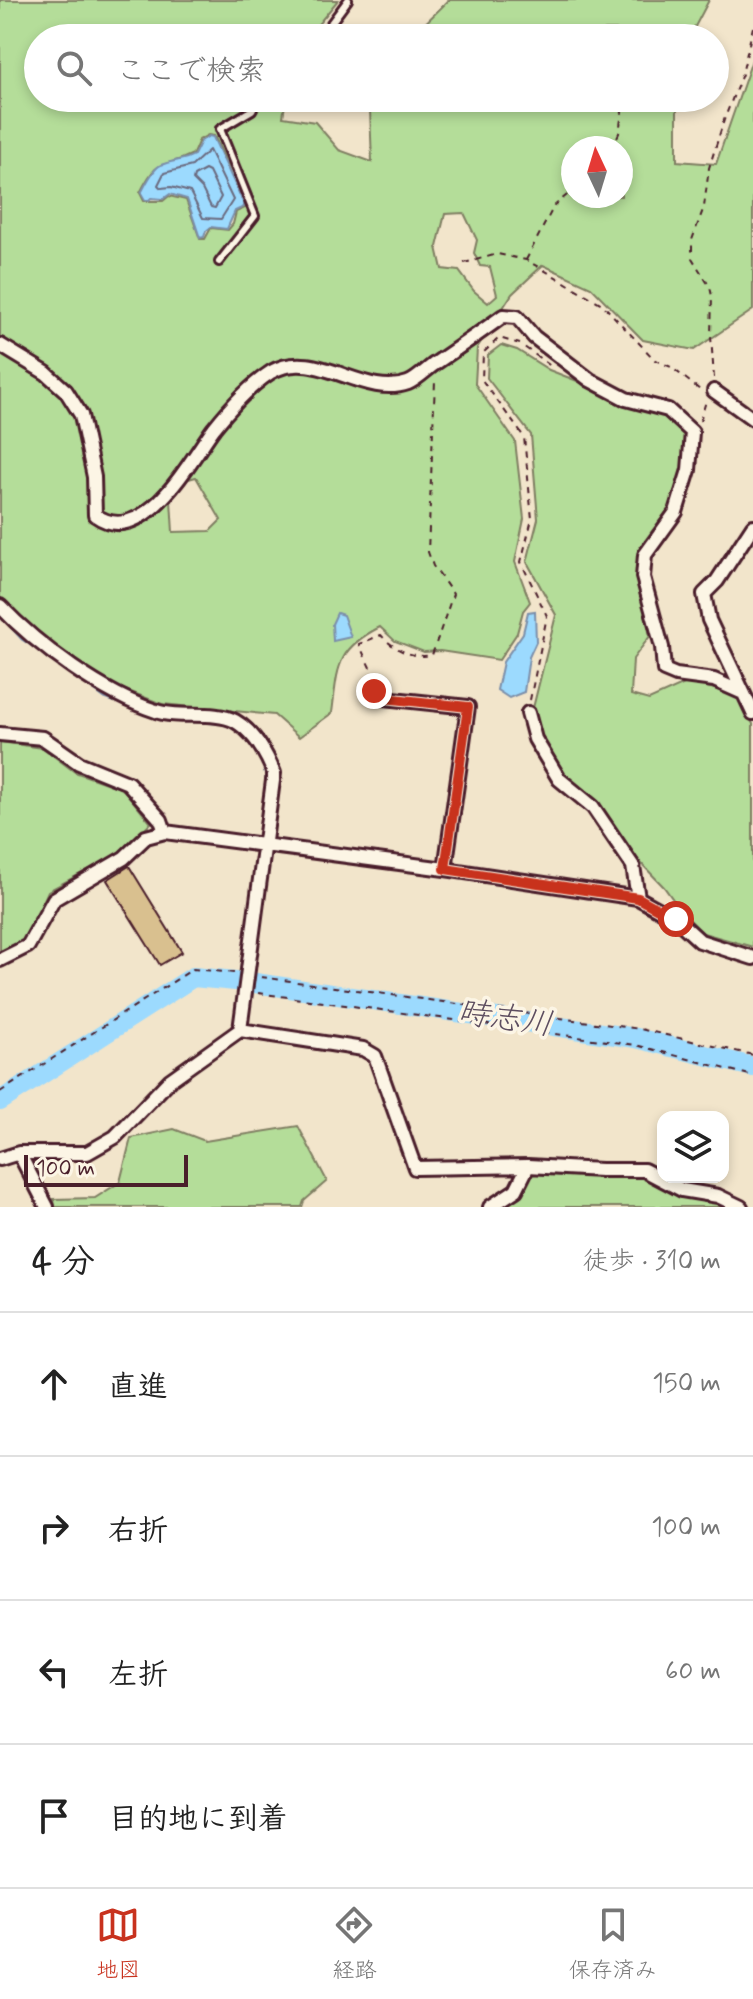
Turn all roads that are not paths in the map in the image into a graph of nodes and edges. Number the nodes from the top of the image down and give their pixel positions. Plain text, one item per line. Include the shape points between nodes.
1 (348, 0) edge
2 (330, 24) edge
3 (249, 112) edge
4 (219, 262) dead end
5 (0, 345) edge
6 (707, 391) road end
7 (753, 419) edge
8 (753, 526) edge
9 (0, 606) edge
10 (741, 692) junction
11 (384, 698) road end
12 (528, 713) road end
13 (753, 713) edge
14 (0, 734) edge
15 (165, 832) junction
16 (265, 845) junction
17 (445, 869) junction
18 (638, 898) junction
19 (753, 958) edge
20 (0, 960) edge
21 (240, 1030) junction
22 (19, 1153) junction
23 (0, 1159) edge
24 (528, 1166) junction
25 (47, 1207) edge
26 (490, 1207) edge
27 (741, 1207) edge

1 - 2 lane
3 - 4 lane via 220,129 255,216
5 - 10 street via 66,391 81,415 94,477 95,515 118,523 161,502 217,425 272,372 292,365 318,367 380,386 408,383 503,316 517,317 534,337 590,380 626,399 668,410 692,432 689,470 676,512 645,555 643,577 664,670 714,680
6 - 7 street
8 - 10 street via 704,594 709,620
9 - 16 street via 25,633 106,689 158,712 231,718 248,730 274,773
10 - 13 street
11 - 17 street via 468,707
12 - 18 street via 535,739 559,779 593,807 633,866
14 - 15 street via 43,738 79,763 128,783 161,820
15 - 16 street
15 - 20 street via 146,837 124,858 54,899 28,946
16 - 17 street
16 - 21 street
17 - 18 street
18 - 19 street via 676,919 700,941
21 - 22 street via 170,1080 115,1137 87,1153
21 - 24 street via 363,1049 375,1056 415,1168
22 - 23 street
22 - 25 street
24 - 26 street via 516,1190
24 - 27 street via 644,1170 682,1190 718,1196

